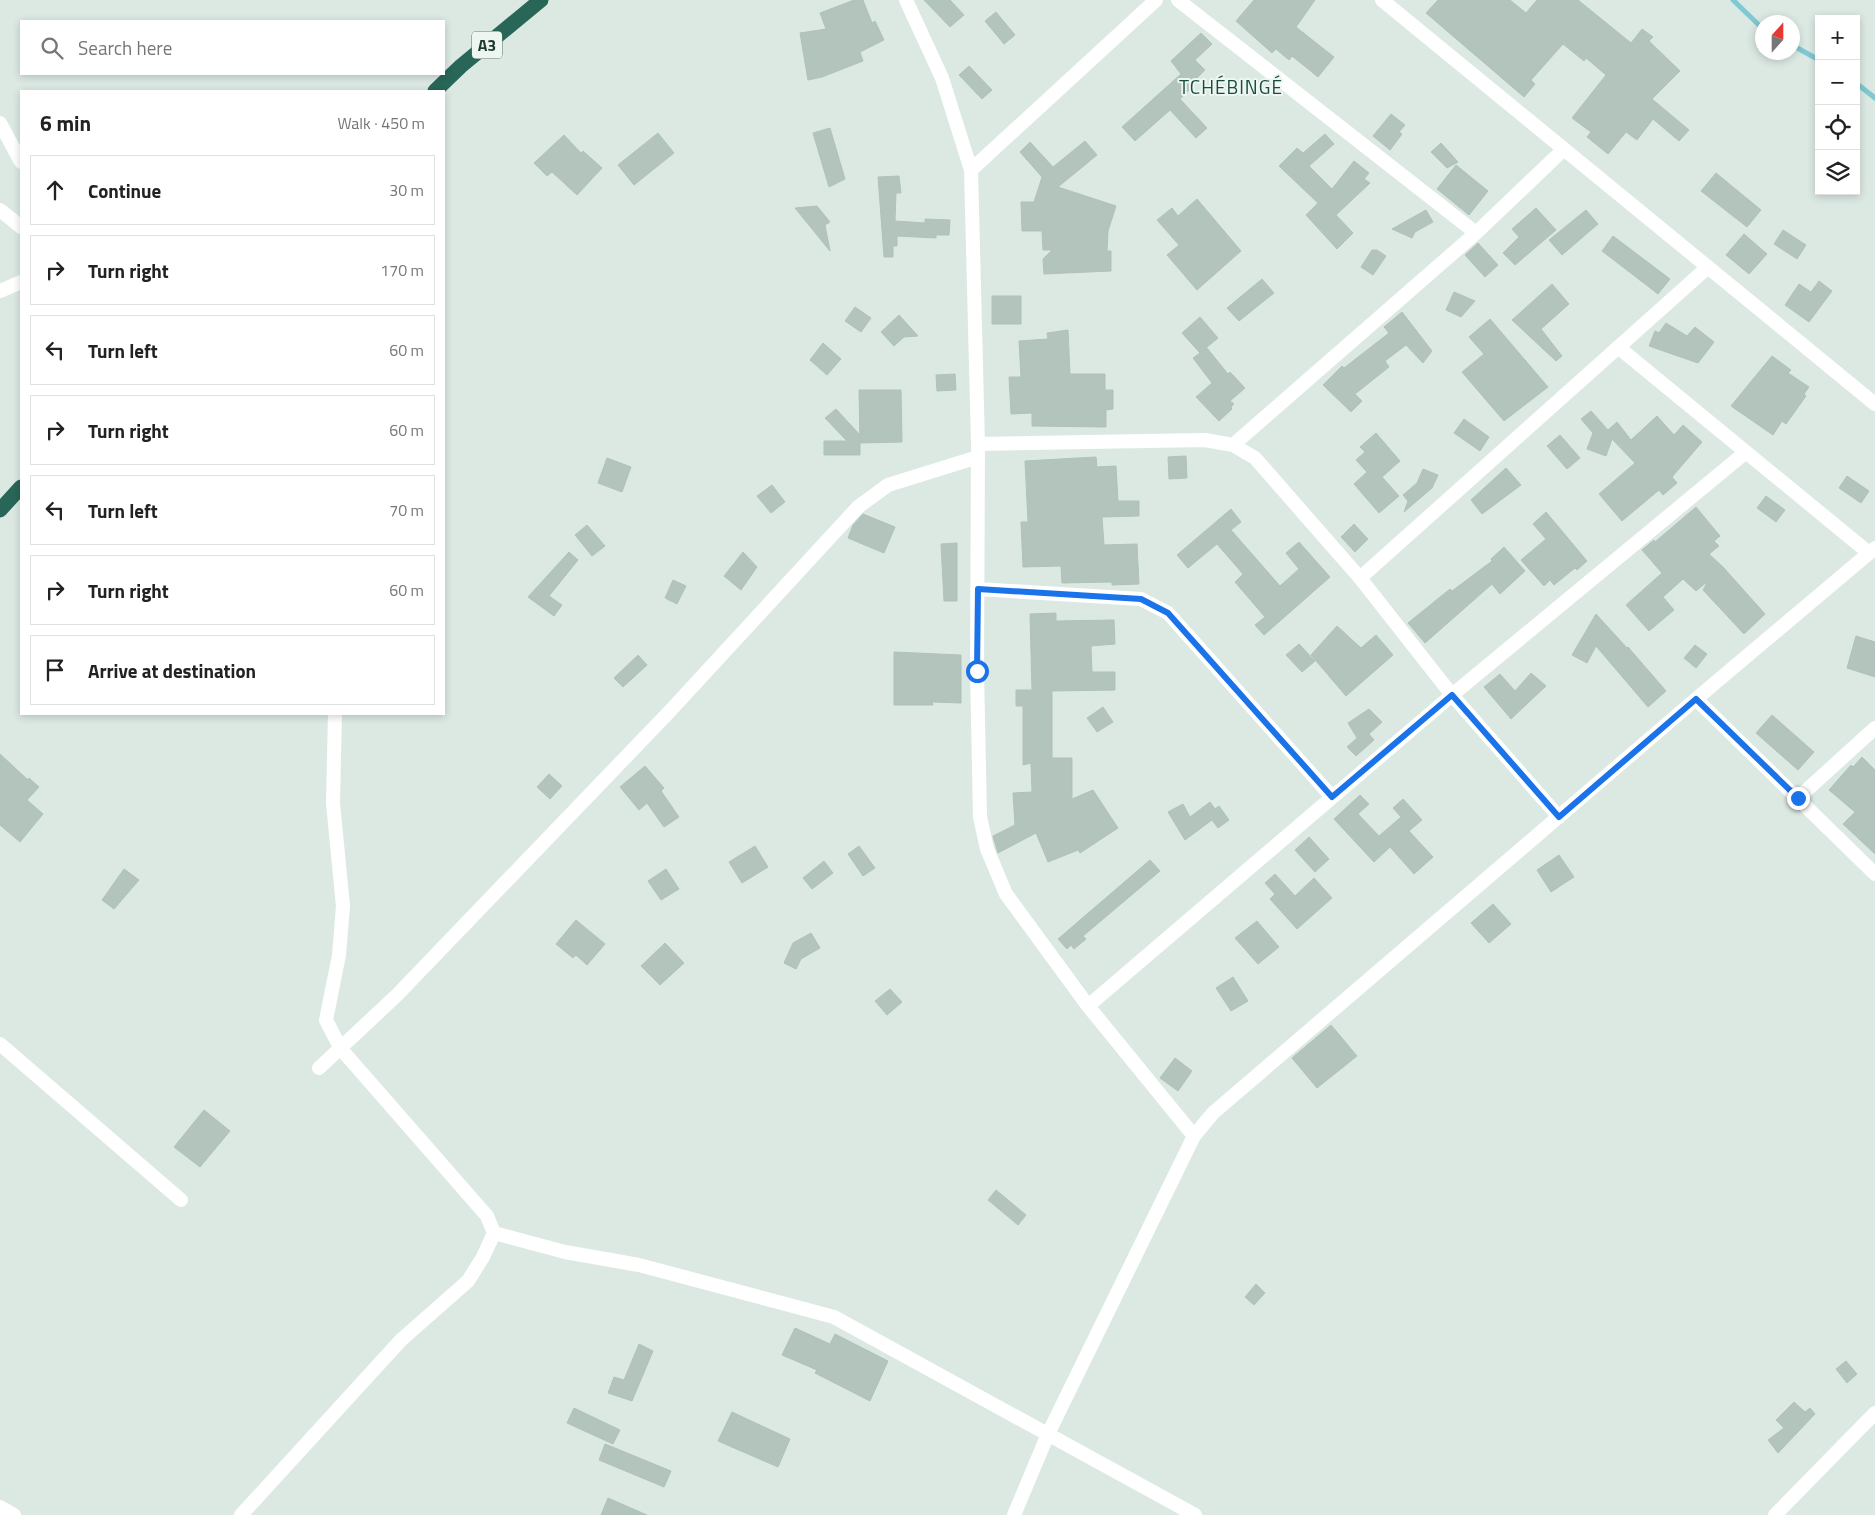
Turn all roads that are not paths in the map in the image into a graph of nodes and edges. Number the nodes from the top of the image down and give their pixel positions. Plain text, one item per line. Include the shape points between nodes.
1 (540, 0) edge
2 (906, 0) edge
3 (1156, 0) edge
4 (1178, 0) edge
5 (1382, 0) edge
6 (436, 90) edge
7 (0, 123) edge
8 (1563, 150) junction
9 (20, 160) edge
10 (971, 170) junction
11 (0, 210) edge
12 (20, 226) edge
13 (1476, 232) junction
14 (1708, 267) junction
15 (20, 282) edge
16 (0, 291) edge
17 (1618, 347) junction
18 (1875, 404) edge
19 (1233, 445) junction
20 (978, 451) junction
21 (1746, 452) junction
22 (20, 488) edge
23 (0, 510) edge
24 (1872, 550) edge
25 (1360, 578) junction
26 (978, 589) junction
27 (1452, 695) junction
28 (1696, 699) junction
29 (335, 715) edge
30 (1875, 728) edge
31 (1332, 797) junction
32 (1798, 798) junction
33 (1559, 817) junction
34 (1875, 874) edge
35 (1088, 1006) junction
36 (0, 1044) edge
37 (341, 1049) junction
38 (320, 1068) dead end
39 (1194, 1136) junction
40 (182, 1200) dead end
41 (494, 1233) junction
42 (1875, 1413) edge
43 (1048, 1434) junction
44 (0, 1507) edge
45 (14, 1515) edge
46 (242, 1515) edge
47 (1014, 1515) edge
48 (1194, 1515) edge
49 (1775, 1515) edge

1 - 6 highway, A3
2 - 10 street via 942,78
3 - 10 street
4 - 13 street
5 - 8 street
7 - 9 street
8 - 13 street
8 - 14 street
10 - 20 street
11 - 12 street
13 - 19 street
14 - 17 street
14 - 18 street
15 - 16 street
17 - 21 street
17 - 25 street
19 - 20 street via 1205,440
19 - 25 street via 1254,458
20 - 26 street
20 - 37 street via 888,485 858,507 663,718
21 - 24 street
21 - 27 street
22 - 23 highway
24 - 28 street
25 - 27 street
26 - 31 street via 1141,599 1156,605 1168,613
26 - 35 street via 980,817 987,849 1006,894
27 - 31 street
27 - 33 street
28 - 32 street
28 - 33 street
29 - 37 street via 333,804 343,906 339,955 326,1020
30 - 32 street
31 - 35 street
32 - 34 street
33 - 39 street via 1213,1113
35 - 39 street
36 - 40 street
37 - 38 street
37 - 41 street via 487,1216
39 - 43 street
41 - 43 street via 565,1252 639,1265 834,1318
41 - 46 street via 468,1281 401,1340
42 - 49 street
43 - 47 street
43 - 48 street
44 - 45 street

